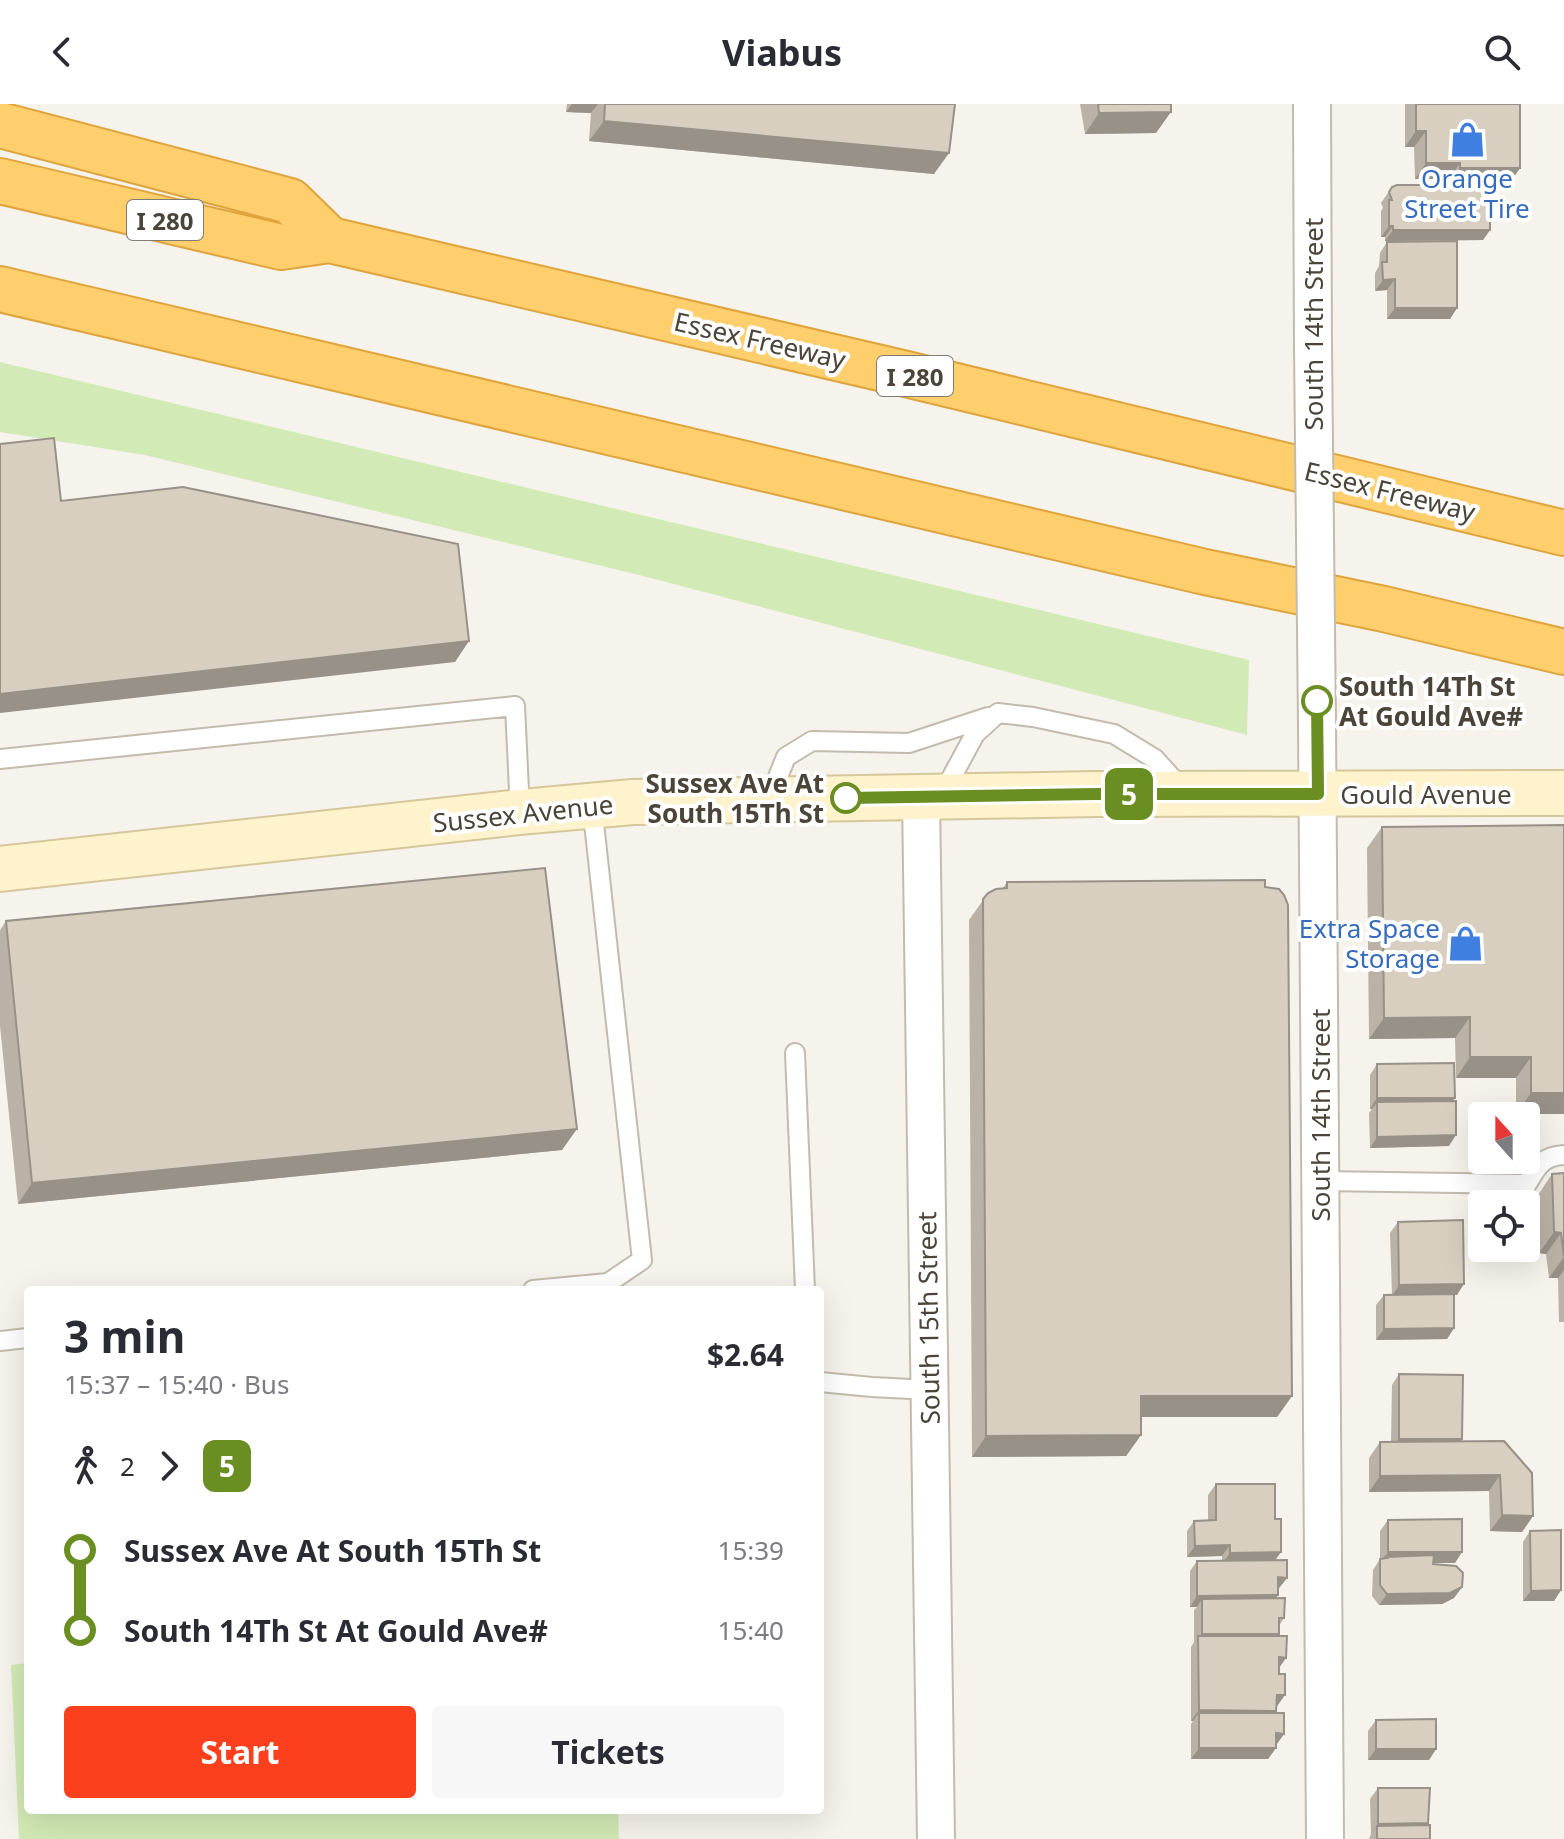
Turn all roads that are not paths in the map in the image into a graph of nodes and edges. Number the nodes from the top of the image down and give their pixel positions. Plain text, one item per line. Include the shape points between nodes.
1 (1312, 104) edge
2 (0, 125) edge
3 (0, 181) edge
4 (330, 240) junction
5 (0, 289) edge
6 (0, 296) edge
7 (126, 319) junction
8 (1564, 533) edge
9 (1564, 652) edge
10 (998, 713) junction
11 (0, 759) edge
12 (1564, 793) edge
13 (1096, 794) joint
14 (1186, 794) junction
15 (1318, 794) junction
16 (931, 796) junction
17 (769, 799) junction
18 (592, 805) junction
19 (520, 812) junction
20 (0, 869) edge
21 (795, 1053) dead end
22 (1564, 1155) edge
23 (1321, 1181) junction
24 (576, 1286) edge
25 (805, 1286) edge
26 (24, 1338) edge
27 (0, 1341) edge
28 (824, 1382) edge
29 (930, 1390) junction
30 (936, 1839) edge
31 (1325, 1839) edge

1 - 15 street, South 14th Street, bridge
2 - 4 highway via 290,201
3 - 4 highway, Essex Freeway / I 280 via 281,247
4 - 8 highway, Essex Freeway / I 280
5 - 7 highway
6 - 7 highway
7 - 9 highway
10 - 14 lane via 1114,734 1155,759
10 - 16 lane via 975,734
10 - 17 lane via 909,743 812,741 786,757
11 - 19 lane via 515,706
12 - 15 street, Gould Avenue
13 - 14 street, Gould Avenue
13 - 16 street, Sussex Avenue
14 - 15 street, Gould Avenue
15 - 23 street, South 14th Street
16 - 17 street, Sussex Avenue
16 - 29 street, South 15th Street
17 - 18 street, Sussex Avenue
18 - 19 street, Sussex Avenue
18 - 24 lane via 642,1260 608,1283
19 - 20 street, Sussex Avenue
21 - 25 lane
22 - 23 lane via 1551,1155 1527,1184
23 - 31 street, South 14th Street
26 - 27 lane
28 - 29 lane
29 - 30 street, South 15th Street

